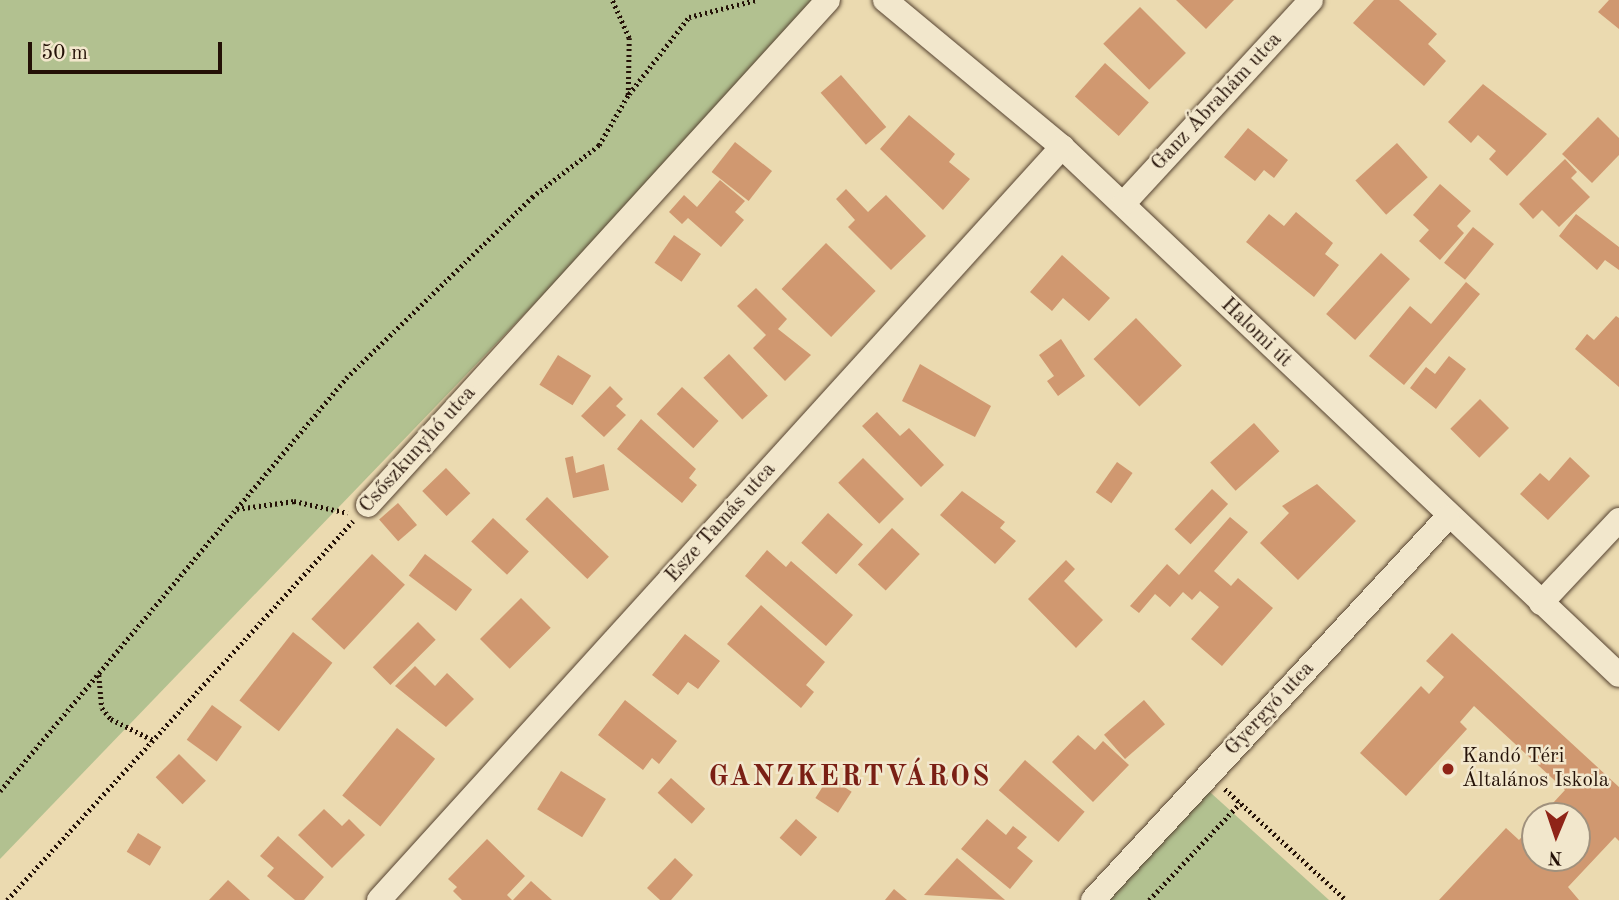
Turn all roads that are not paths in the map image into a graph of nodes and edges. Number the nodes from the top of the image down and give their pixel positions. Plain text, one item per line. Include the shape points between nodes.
1 (828, 0) edge
2 (886, 0) edge
3 (1311, 0) edge
4 (1062, 146) junction
5 (1123, 204) junction
6 (368, 505) road end
7 (1447, 518) junction
8 (1619, 520) edge
9 (1541, 603) junction
10 (1619, 675) edge
11 (394, 895) edge
12 (1093, 900) edge

1 - 6 street, Csőszkunyhó utca
2 - 4 street, Halomi út
3 - 5 street, Ganz Ábrahám utca
4 - 5 street, Halomi út
4 - 11 street, Esze Tamás utca
5 - 7 street, Halomi út
7 - 9 street, Halomi út
7 - 12 street, Gyergyó utca
8 - 9 street
9 - 10 street, Halomi út

